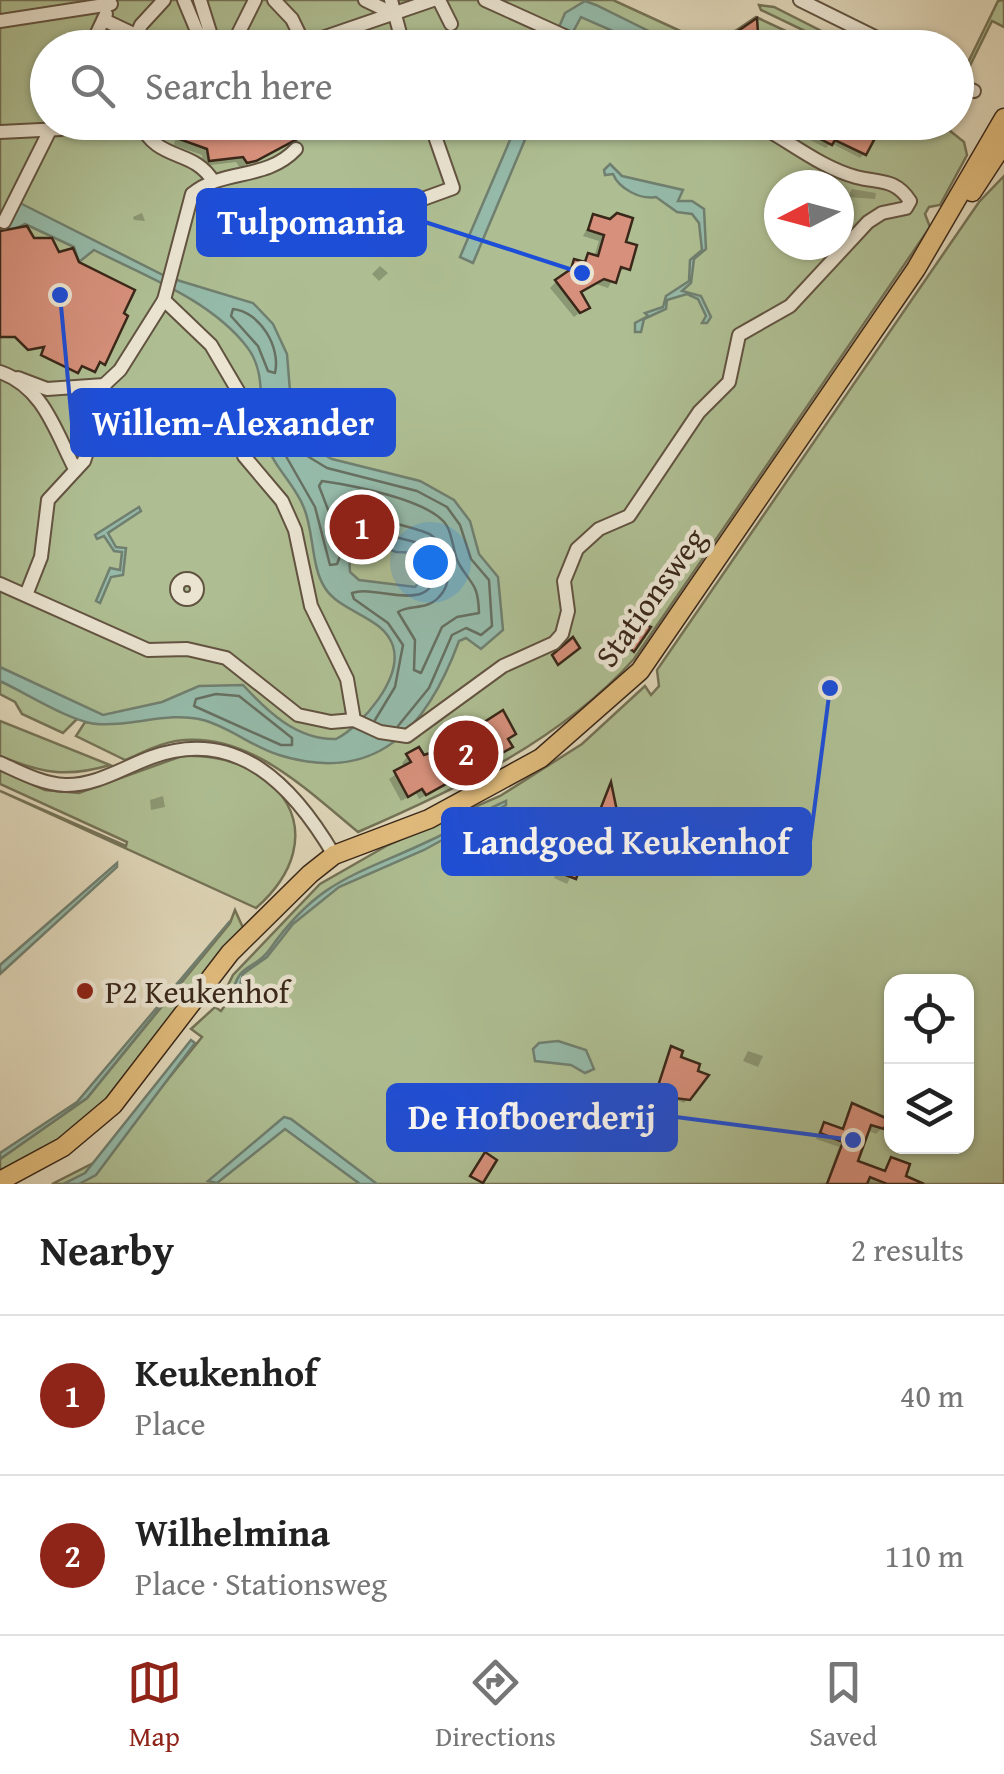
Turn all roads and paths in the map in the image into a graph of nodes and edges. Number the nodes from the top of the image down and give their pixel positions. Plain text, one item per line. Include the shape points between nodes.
1 (164, 0) edge
2 (184, 0) edge
3 (200, 0) edge
4 (255, 0) edge
5 (274, 0) edge
6 (365, 0) edge
7 (436, 0) edge
8 (800, 0) edge
9 (492, 1) edge
10 (112, 2) edge
11 (52, 7) edge
12 (391, 7) edge
13 (104, 20) junction
14 (0, 22) edge
15 (451, 24) dead end
16 (99, 30) edge
17 (118, 30) edge
18 (141, 30) edge
19 (196, 30) edge
20 (209, 30) edge
21 (240, 30) edge
22 (296, 30) edge
23 (338, 30) edge
24 (554, 30) edge
25 (861, 30) edge
26 (1004, 118) edge
27 (30, 129) edge
28 (0, 132) edge
29 (45, 140) edge
30 (151, 140) edge
31 (436, 140) edge
32 (794, 140) edge
33 (999, 148) edge
34 (296, 149) dead end
35 (213, 180) junction
36 (4, 222) dead end
37 (310, 240) dead end
38 (165, 298) junction
39 (0, 372) edge
40 (18, 378) junction
41 (104, 384) junction
42 (74, 468) junction
43 (0, 584) edge
44 (26, 596) junction
45 (355, 720) junction
46 (0, 763) edge
47 (334, 855) junction
48 (0, 1181) edge

1 - 18 street
2 - 19 street
3 - 20 street
4 - 21 street
5 - 22 street
6 - 12 street
7 - 12 street
7 - 15 street
8 - 25 street
9 - 24 street
10 - 11 street
10 - 13 street
11 - 14 street
12 - 23 street
13 - 16 street
13 - 17 street
26 - 33 main road, Stationsweg
27 - 28 street
29 - 36 street
30 - 35 street via 159,151 200,165
31 - 37 street via 453,188
32 - 45 street via 830,166 888,181 910,201 868,222 790,306 739,335 729,382 699,412 629,516 577,549 564,581 566,624 554,643 514,660 406,736
33 - 47 main road, Stationsweg via 640,672 542,758 428,818
34 - 35 street via 282,164 252,176
35 - 38 street via 188,201
38 - 41 street
38 - 45 street via 211,345 242,396 244,456 282,502 295,530 312,610 344,670
39 - 40 street
40 - 41 street via 47,389
40 - 42 street via 45,408
41 - 42 street via 108,416
42 - 44 street via 48,500 41,556
43 - 44 street
44 - 45 street via 148,650 226,658 298,715
46 - 47 street via 65,785 181,749 222,750 265,768 285,786
47 - 48 main road, Stationsweg via 230,953 113,1105 63,1146

